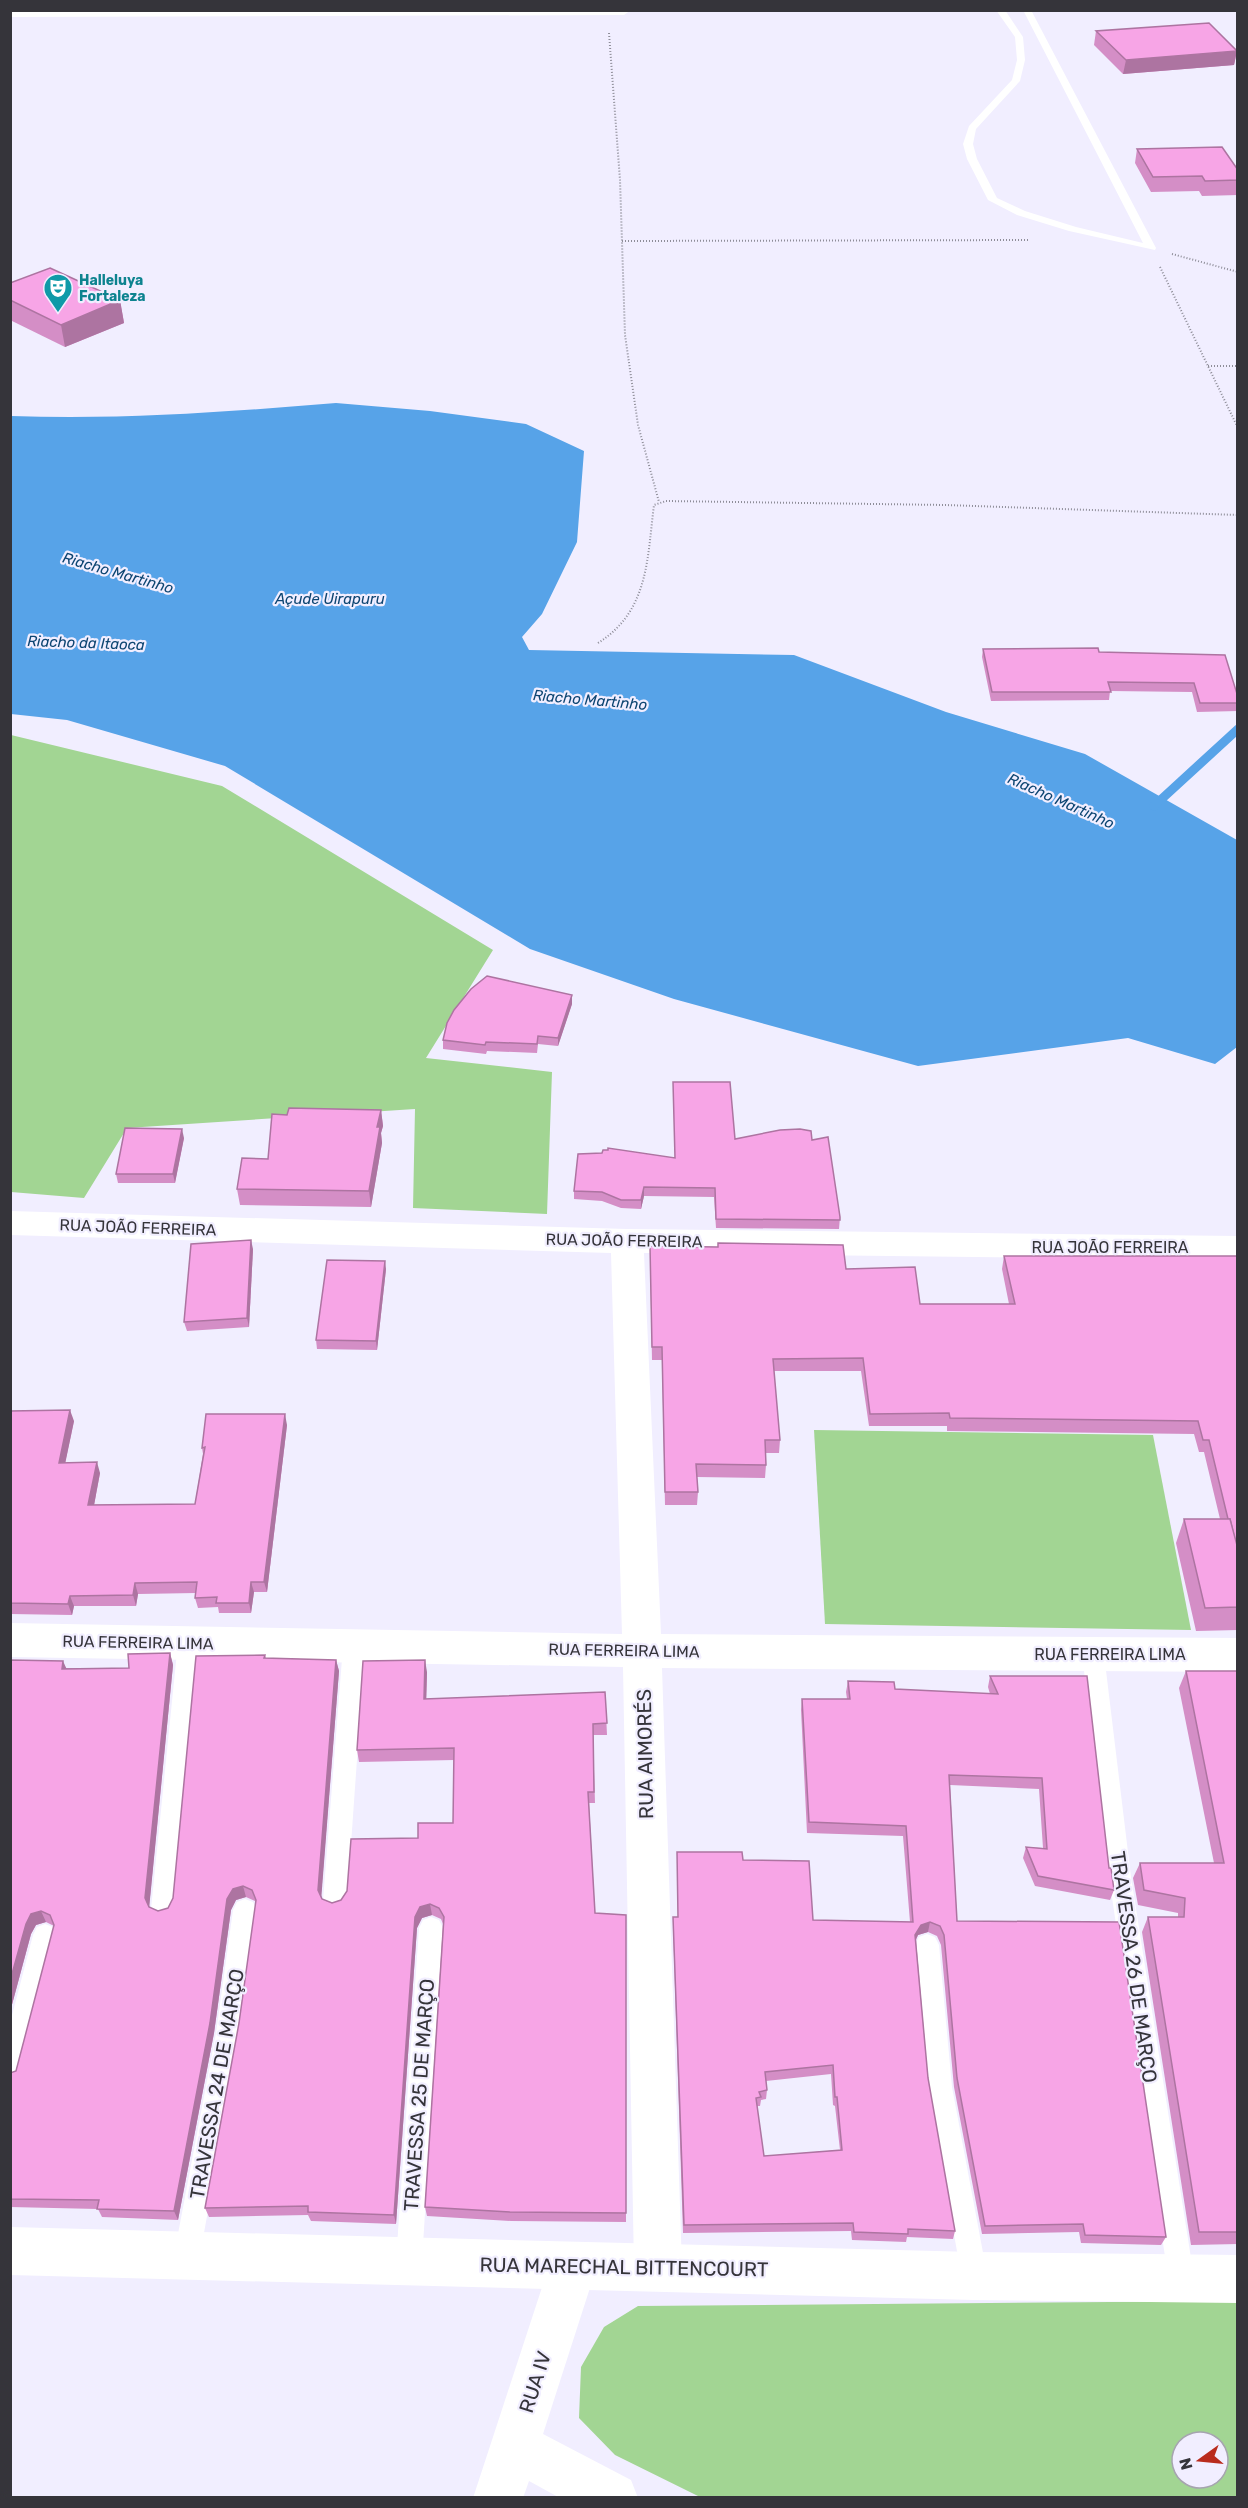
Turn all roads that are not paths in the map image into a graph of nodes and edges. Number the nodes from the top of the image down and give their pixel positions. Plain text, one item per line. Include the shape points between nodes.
1 (624, 10) edge
2 (1000, 10) edge
3 (1027, 10) edge
4 (607, 11) edge
5 (10, 12) edge
6 (451, 12) edge
7 (10, 1223) edge
8 (627, 1241) junction
9 (1238, 1248) edge
10 (10, 1640) edge
11 (189, 1642) junction
12 (354, 1646) junction
13 (642, 1651) junction
14 (1094, 1654) junction
15 (1238, 1655) edge
16 (335, 1900) edge
17 (163, 1909) edge
18 (245, 1910) dead end
19 (430, 1928) dead end
20 (45, 1935) dead end
21 (927, 1945) dead end
22 (10, 2071) edge
23 (10, 2252) edge
24 (187, 2257) junction
25 (409, 2262) junction
26 (573, 2266) junction
27 (658, 2267) junction
28 (975, 2276) junction
29 (1181, 2279) junction
30 (1238, 2279) edge
31 (514, 2446) junction
32 (498, 2498) edge
33 (614, 2498) edge

1 - 4 street
2 - 3 lane via 1019,37 1021,60 1016,81 972,128 968,144 993,200 1073,230 1151,248
4 - 6 street
5 - 6 street
7 - 8 street, RUA JOÃO FERREIRA
8 - 9 street, RUA JOÃO FERREIRA
8 - 13 street, RUA AIMORÉS
10 - 11 street, RUA FERREIRA LIMA
11 - 12 street, RUA FERREIRA LIMA
11 - 17 lane
12 - 13 street, RUA FERREIRA LIMA
12 - 16 lane
13 - 14 street, RUA FERREIRA LIMA
13 - 27 street, RUA AIMORÉS
14 - 15 street, RUA FERREIRA LIMA
14 - 29 lane, TRAVESSA 26 DE MARÇO via 1120,1877
18 - 24 lane, TRAVESSA 24 DE MARÇO via 228,2033
19 - 25 lane, TRAVESSA 25 DE MARÇO
20 - 22 lane
21 - 28 lane via 940,2087
23 - 24 street, RUA MARECHAL BITTENCOURT
24 - 25 street, RUA MARECHAL BITTENCOURT
25 - 26 street, RUA MARECHAL BITTENCOURT
26 - 27 street, RUA MARECHAL BITTENCOURT
26 - 31 street, RUA IV
27 - 28 street, RUA MARECHAL BITTENCOURT
28 - 29 street, RUA MARECHAL BITTENCOURT
29 - 30 street, RUA MARECHAL BITTENCOURT
31 - 32 street, RUA IV
31 - 33 street

